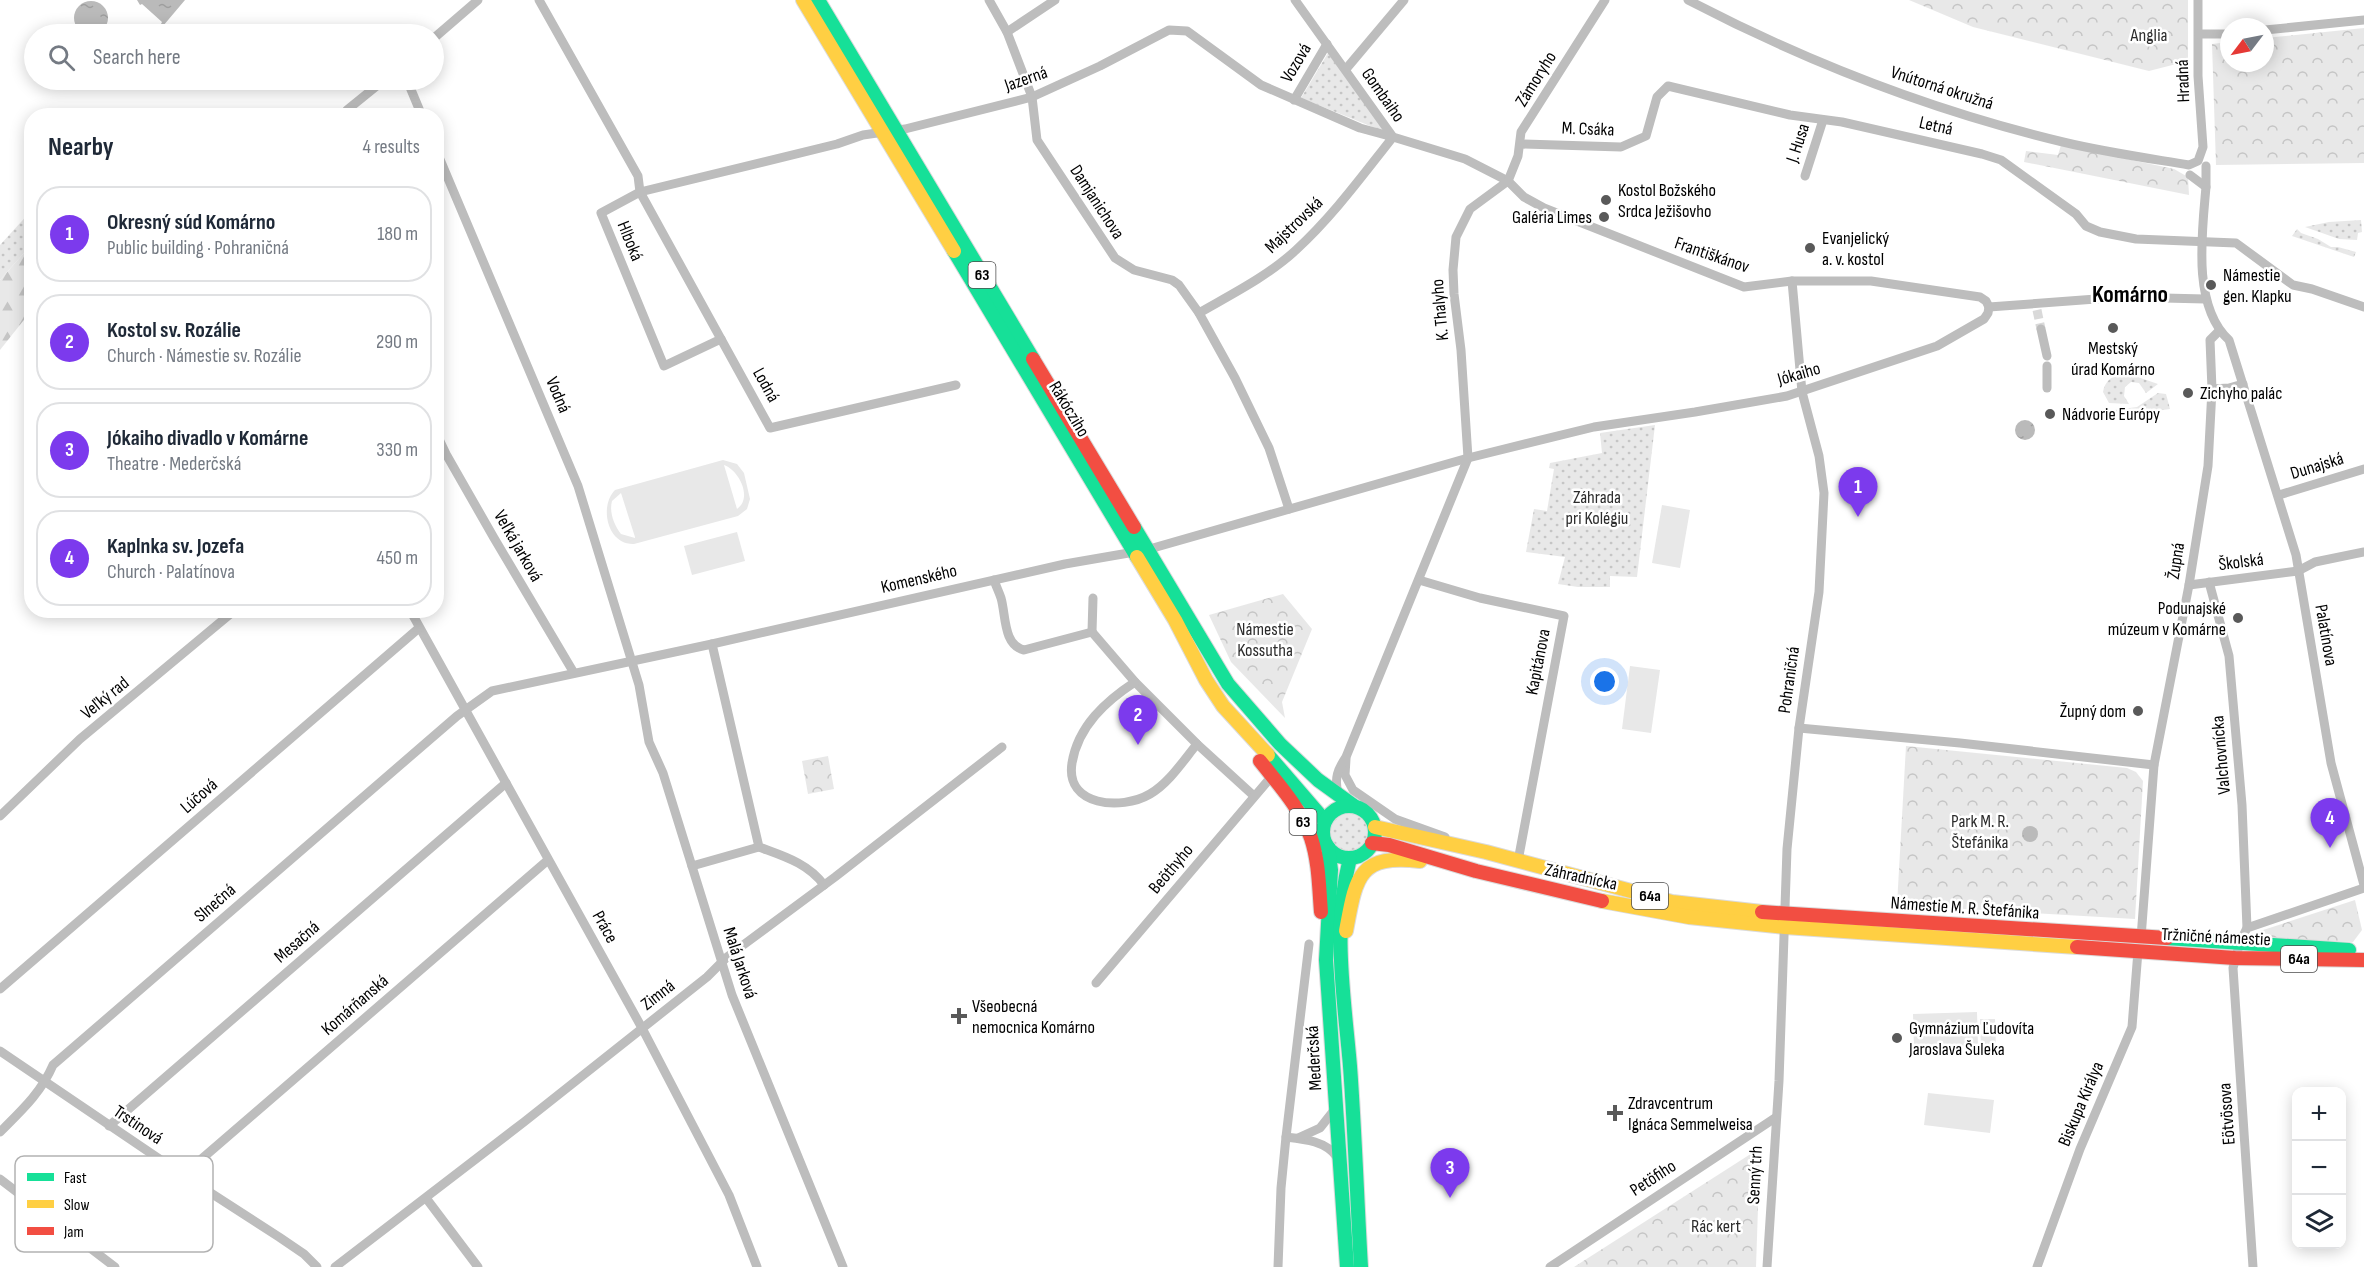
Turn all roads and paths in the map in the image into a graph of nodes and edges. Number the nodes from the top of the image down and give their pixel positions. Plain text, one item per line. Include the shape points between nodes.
1 (478, 0) edge
2 (539, 0) edge
3 (803, 0) edge
4 (818, 0) edge
5 (989, 0) edge
6 (1054, 0) edge
7 (1295, 0) edge
8 (1404, 0) edge
9 (1605, 0) edge
10 (1688, 0) edge
11 (2198, 0) edge
12 (2364, 20) edge
13 (444, 29) edge
14 (2274, 29) edge
15 (1007, 32) junction
16 (2199, 34) junction
17 (2220, 34) edge
18 (1327, 44) junction
19 (1346, 69) junction
20 (373, 90) edge
21 (411, 90) edge
22 (1032, 97) junction
23 (1657, 97) joint
24 (1294, 100) junction
25 (353, 108) edge
26 (419, 108) edge
27 (1823, 120) junction
28 (889, 131) junction
29 (1393, 137) junction
30 (1521, 144) junction
31 (2202, 164) junction
32 (444, 169) edge
33 (2190, 175) dead end
34 (1805, 177) dead end
35 (1508, 181) junction
36 (2206, 187) junction
37 (640, 192) junction
38 (2201, 241) junction
39 (1792, 281) junction
40 (2205, 299) junction
41 (1989, 307) junction
42 (2364, 307) edge
43 (1199, 313) junction
44 (2041, 330) tunnel mouth
45 (2219, 331) junction
46 (721, 339) junction
47 (956, 385) dead end
48 (2047, 388) dead end
49 (2244, 388) junction
50 (1802, 392) junction
51 (2211, 393) junction
52 (444, 450) edge
53 (1468, 458) junction
54 (2364, 469) edge
55 (2279, 495) junction
56 (1289, 509) junction
57 (1140, 551) junction
58 (2364, 552) edge
59 (2298, 571) junction
60 (994, 580) junction
61 (1419, 580) junction
62 (2209, 582) junction
63 (2189, 585) junction
64 (1093, 598) dead end
65 (225, 618) edge
66 (414, 618) edge
67 (419, 628) junction
68 (1092, 632) junction
69 (712, 644) junction
70 (631, 660) junction
71 (574, 673) junction
72 (1135, 682) junction
73 (1223, 706) junction
74 (465, 710) junction
75 (1799, 728) junction
76 (1197, 744) junction
77 (1002, 747) dead end
78 (1346, 757) junction
79 (2154, 765) junction
80 (1272, 776) junction
81 (506, 783) junction
82 (1338, 793) junction
83 (1254, 796) junction
84 (1354, 806) junction
85 (0, 816) edge
86 (1325, 821) junction
87 (1374, 826) junction
88 (1372, 843) junction
89 (759, 847) junction
90 (1328, 847) junction
91 (1486, 852) junction
92 (1350, 858) junction
93 (548, 860) junction
94 (1518, 861) junction
95 (692, 866) junction
96 (1476, 870) junction
97 (824, 885) junction
98 (2364, 887) edge
99 (1785, 921) junction
100 (2247, 928) junction
101 (2240, 942) junction
102 (1309, 944) dead end
103 (2140, 944) junction
104 (2364, 952) edge
105 (2235, 958) junction
106 (1326, 960) junction
107 (2364, 960) edge
108 (721, 962) junction
109 (1343, 982) junction
110 (1096, 983) dead end
111 (0, 989) edge
112 (642, 1028) junction
113 (0, 1051) edge
114 (45, 1083) junction
115 (1778, 1086) joint
116 (1335, 1108) junction
117 (1775, 1118) junction
118 (109, 1126) junction
119 (0, 1132) edge
120 (1286, 1137) junction
121 (1298, 1138) junction
122 (154, 1156) edge
123 (205, 1156) edge
124 (1339, 1159) junction
125 (0, 1179) edge
126 (15, 1191) edge
127 (213, 1194) edge
128 (426, 1198) junction
129 (95, 1252) edge
130 (114, 1267) edge
131 (317, 1267) edge
132 (335, 1267) edge
133 (478, 1267) edge
134 (757, 1267) edge
135 (843, 1267) edge
136 (1278, 1267) edge
137 (1347, 1267) edge
138 (1361, 1267) edge
139 (1550, 1267) edge
140 (1767, 1267) edge
141 (2037, 1267) edge
142 (2253, 1267) edge

1 - 13 street
2 - 37 street via 638,176
3 - 28 main road, Rákócziho / 63
4 - 28 main road, Rákócziho / 63
5 - 15 street, Damjanichova
6 - 15 street
7 - 18 street, Gombaiho
8 - 19 street
9 - 30 street, Zámoryho via 1521,132
10 - 31 street, Vnútorná okružná via 1857,78 1930,104 2064,142 2189,165
11 - 16 street, Hradná
12 - 14 street
15 - 22 street, Damjanichova
16 - 17 street
16 - 31 street, Hradná
18 - 19 street, Gombaiho
18 - 24 street, Vozová
19 - 29 street, Gombaiho
20 - 25 street
21 - 26 street
22 - 24 street, Jazerná via 1176,29 1187,31 1261,85
22 - 28 street, Jazerná
22 - 43 street, Damjanichova via 1037,140 1107,248 1134,270 1172,280
23 - 27 street, Letná via 1668,86
23 - 30 street, M. Csáka via 1646,136 1621,147
24 - 29 street, Jazerná via 1360,128
27 - 34 street, J. Husa
27 - 38 street, Letná via 2001,160 2076,214 2086,226 2100,232 2136,239
28 - 37 street, Jazerná
28 - 57 main road, Rákócziho / 63
29 - 35 street, Gombaiho via 1465,159
29 - 43 street, Majstrovská via 1348,195 1296,250 1259,279
30 - 35 street, Zámoryho
31 - 36 street, Hradná
32 - 70 street, Vodná via 571,468
33 - 36 street
35 - 39 street, Františkánov via 1524,197 1544,208 1744,286
35 - 53 street, K. Thalyho via 1470,209 1456,237 1454,294
36 - 38 street, Hradná
37 - 46 street, Lodná
37 - 46 street, Hlboká via 601,213 664,366
38 - 40 street, Hradná
38 - 42 street, Letná via 2236,243 2293,285
39 - 41 street, Františkánov via 1871,281 1980,297
39 - 50 street, Pohraničná
40 - 41 street via 2123,297
40 - 45 street, Palatínova
41 - 50 street, Jókaiho via 1978,324 1937,346
43 - 56 street, Damjanichova via 1269,447
44 - 48 street
45 - 49 street, Palatínova via 2229,340
45 - 51 street, Župná via 2210,340
46 - 47 street, Lodná via 770,428
49 - 51 street
49 - 55 street, Palatínova
50 - 53 street, Jókaiho via 1594,427
50 - 75 street, Pohraničná via 1819,456 1824,494 1819,592
51 - 63 street, Župná via 2208,466
52 - 71 street, Veľká jarková
53 - 56 street
53 - 61 street
54 - 55 street, Dunajská
55 - 59 street, Palatínova
56 - 57 street
57 - 60 street, Komenského
57 - 73 main road, Rákócziho / 63
57 - 82 main road, Rákócziho / 63 via 1228,684 1280,744
58 - 59 street, Školská via 2315,562
59 - 62 street, Školská
59 - 98 street, Palatínova via 2331,764
60 - 68 street via 1010,639 1019,649
60 - 69 street, Komenského
61 - 78 street
61 - 94 street, Kapitánova via 1564,616
62 - 63 street, Školská
62 - 100 street, Valchovnícka via 2229,656 2242,805
63 - 79 street, Župná
64 - 68 street
65 - 85 street, Veľký rad via 80,739
66 - 67 street, Práce
67 - 74 street, Práce
67 - 111 street, Lúčová
68 - 72 street
69 - 70 street, Komenského
69 - 89 street
70 - 71 street, Komenského
70 - 95 street, Malá Jarková via 649,742 663,773
71 - 74 street, Komenského via 492,690
72 - 76 street
72 - 76 street via 1106,702 1081,738 1072,769 1080,789 1097,802 1130,803 1160,787
73 - 80 main road, 63
73 - 86 main road, Rákócziho / 63
74 - 81 street, Práce
74 - 114 street, Slnečná via 53,1065
75 - 79 street
75 - 99 street, Pohraničná via 1787,849
76 - 83 street
77 - 97 street, Zimná
78 - 82 street via 1337,774
78 - 91 street via 1349,785 1388,815
79 - 103 street, Župná
80 - 83 street, Beöthyho
80 - 106 main road, 63 via 1311,839
81 - 93 street, Práce
81 - 118 street, Mesačná
82 - 84 main road, Rákócziho / 63
83 - 110 street, Beöthyho
84 - 86 main road, 63 via 1337,808
84 - 87 main road, 63 via 1366,812
86 - 90 main road, 63 via 1322,832
87 - 88 main road
87 - 91 main road, Záhradnícka / 64a
88 - 92 main road via 1364,853
88 - 96 main road, Záhradnícka / 64a
89 - 95 street
89 - 97 street via 800,863
90 - 92 main road, 63
90 - 106 main road, Mederčská / 63 via 1331,870
91 - 94 main road, Záhradnícka / 64a
92 - 109 main road, Mederčská via 1339,911
93 - 112 street, Práce
93 - 123 street, Komárňanská
94 - 99 main road, Záhradnícka / 64a via 1672,902
95 - 108 street, Malá Jarková
96 - 99 main road, Záhradnícka / 64a via 1586,898 1689,917
96 - 109 main road via 1391,858 1373,864 1358,881 1352,901 1344,943
97 - 108 street, Zimná
98 - 100 street, Tržničné námestie
99 - 103 main road, 64a
99 - 115 street, Pohraničná
100 - 101 street, Tržničné námestie
101 - 103 main road, Tržničné námestie / 64a
101 - 104 main road, Tržničné námestie / 64a
101 - 105 street, Eötvösova
102 - 120 street, Mederčská
103 - 105 main road, Tržničné námestie / 64a
103 - 141 street, Biskupa Királya via 2132,1027 2080,1149
105 - 107 main road, Tržničné námestie / 64a
105 - 142 street, Eötvösova
106 - 116 main road, Mederčská / 63
108 - 112 street, Zimná via 708,977
108 - 135 street, Malá Jarková
109 - 138 main road, Mederčská
112 - 128 street, Zimná
112 - 134 street, Práce via 729,1195
113 - 114 street, Trstinová
114 - 118 street, Trstinová
114 - 119 street, Slnečná
115 - 117 street, Senný trh
116 - 121 street via 1320,1128
116 - 124 main road, Mederčská / 63
117 - 139 street, Petöfiho
117 - 140 street, Senný trh
118 - 122 street, Trstinová
120 - 121 street
120 - 136 street, Mederčská
121 - 124 street via 1331,1148
124 - 137 main road, Mederčská / 63
125 - 126 street
127 - 131 street, Trstinová via 304,1254
128 - 132 street, Zimná
128 - 133 street
129 - 130 street

